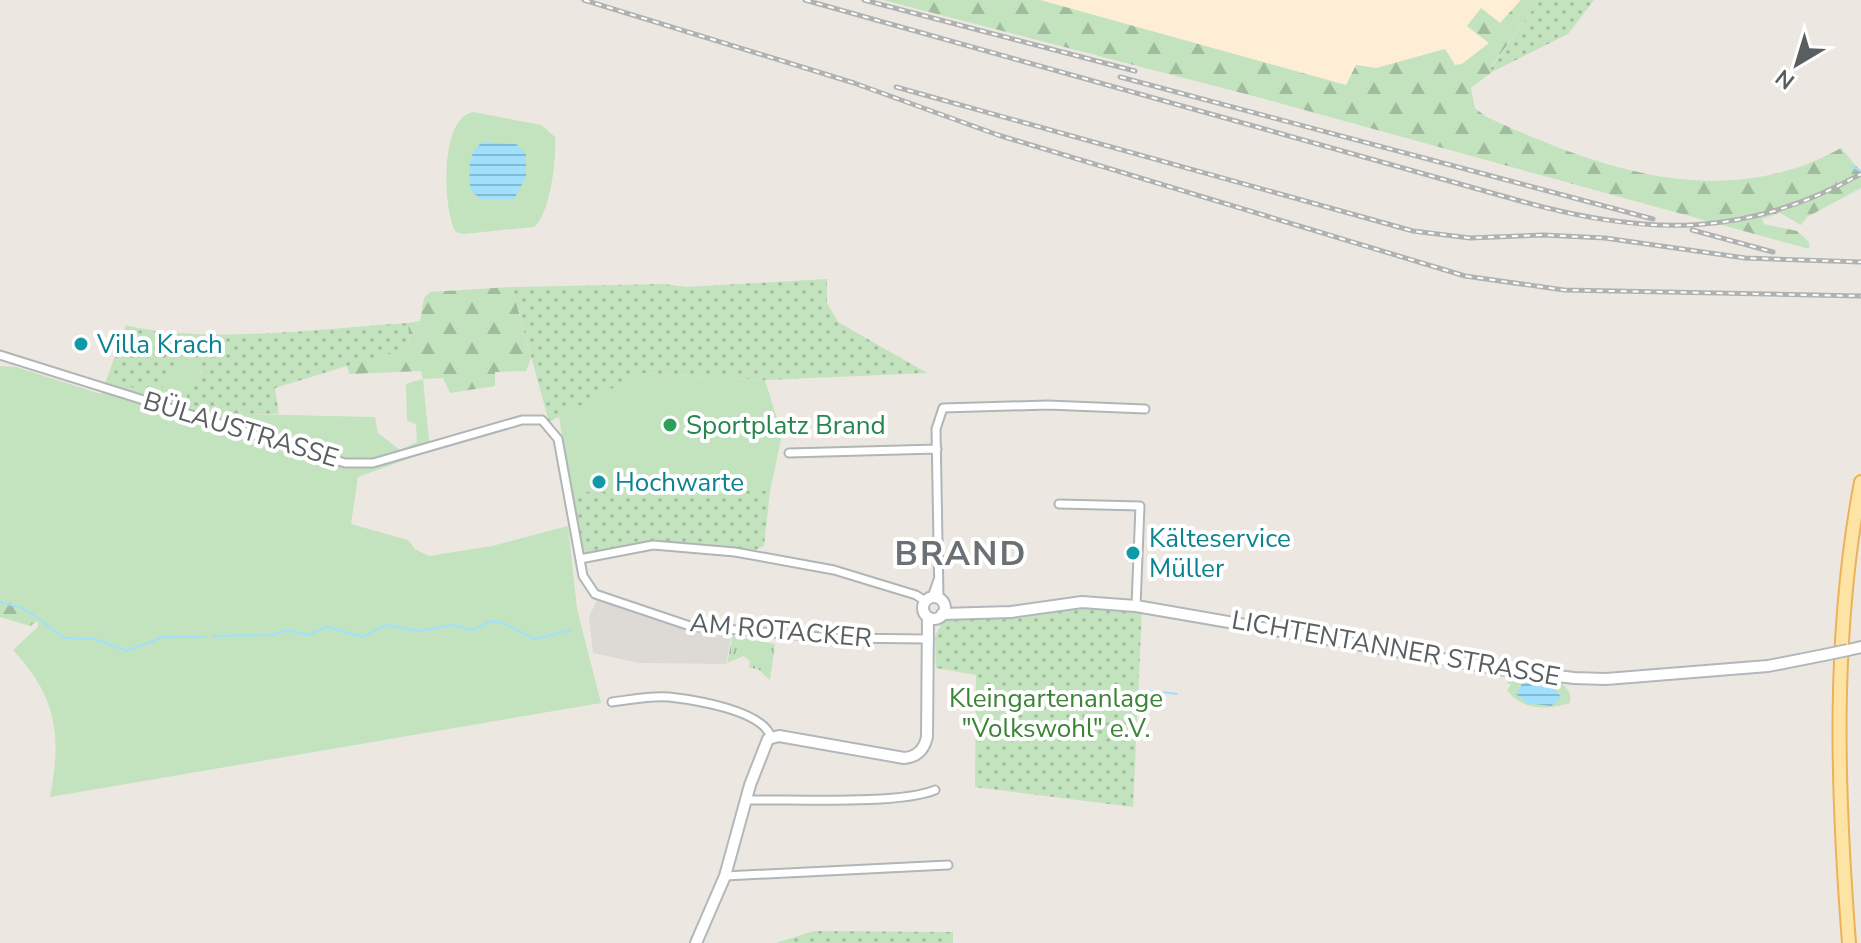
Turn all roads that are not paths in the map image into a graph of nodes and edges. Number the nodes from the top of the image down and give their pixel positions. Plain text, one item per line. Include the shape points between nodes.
1 (0, 355) edge
2 (1145, 409) dead end
3 (937, 449) junction
4 (789, 453) dead end
5 (1861, 482) edge
6 (1059, 504) dead end
7 (580, 559) junction
8 (590, 590) joint
9 (1136, 606) junction
10 (935, 607) junction
11 (929, 639) junction
12 (1861, 647) edge
13 (612, 702) dead end
14 (771, 737) junction
15 (935, 790) dead end
16 (746, 800) junction
17 (948, 865) dead end
18 (725, 876) junction
19 (696, 943) edge
20 (1849, 943) edge

1 - 7 street, BÜLAUSTRASSE via 345,463 373,463 522,420 542,420 558,439
2 - 3 street via 943,408 936,421
3 - 4 street
3 - 10 street
5 - 20 main road via 1843,602 1838,695
6 - 9 street via 1140,506
7 - 8 street, BÜLAUSTRASSE
7 - 10 street via 653,545 735,552 834,570 916,595
8 - 11 street, AM ROTACKER via 690,626 832,638
9 - 10 street, LICHTENTANNER STRASSE via 1082,602 1011,612
9 - 12 street, LICHTENTANNER STRASSE, bridge via 1574,678 1768,666
10 - 11 street
11 - 14 street via 927,737 916,755 895,757
13 - 14 street via 667,697 723,708 753,717
14 - 16 street
15 - 16 street via 883,797
16 - 18 street
17 - 18 street
18 - 19 street

